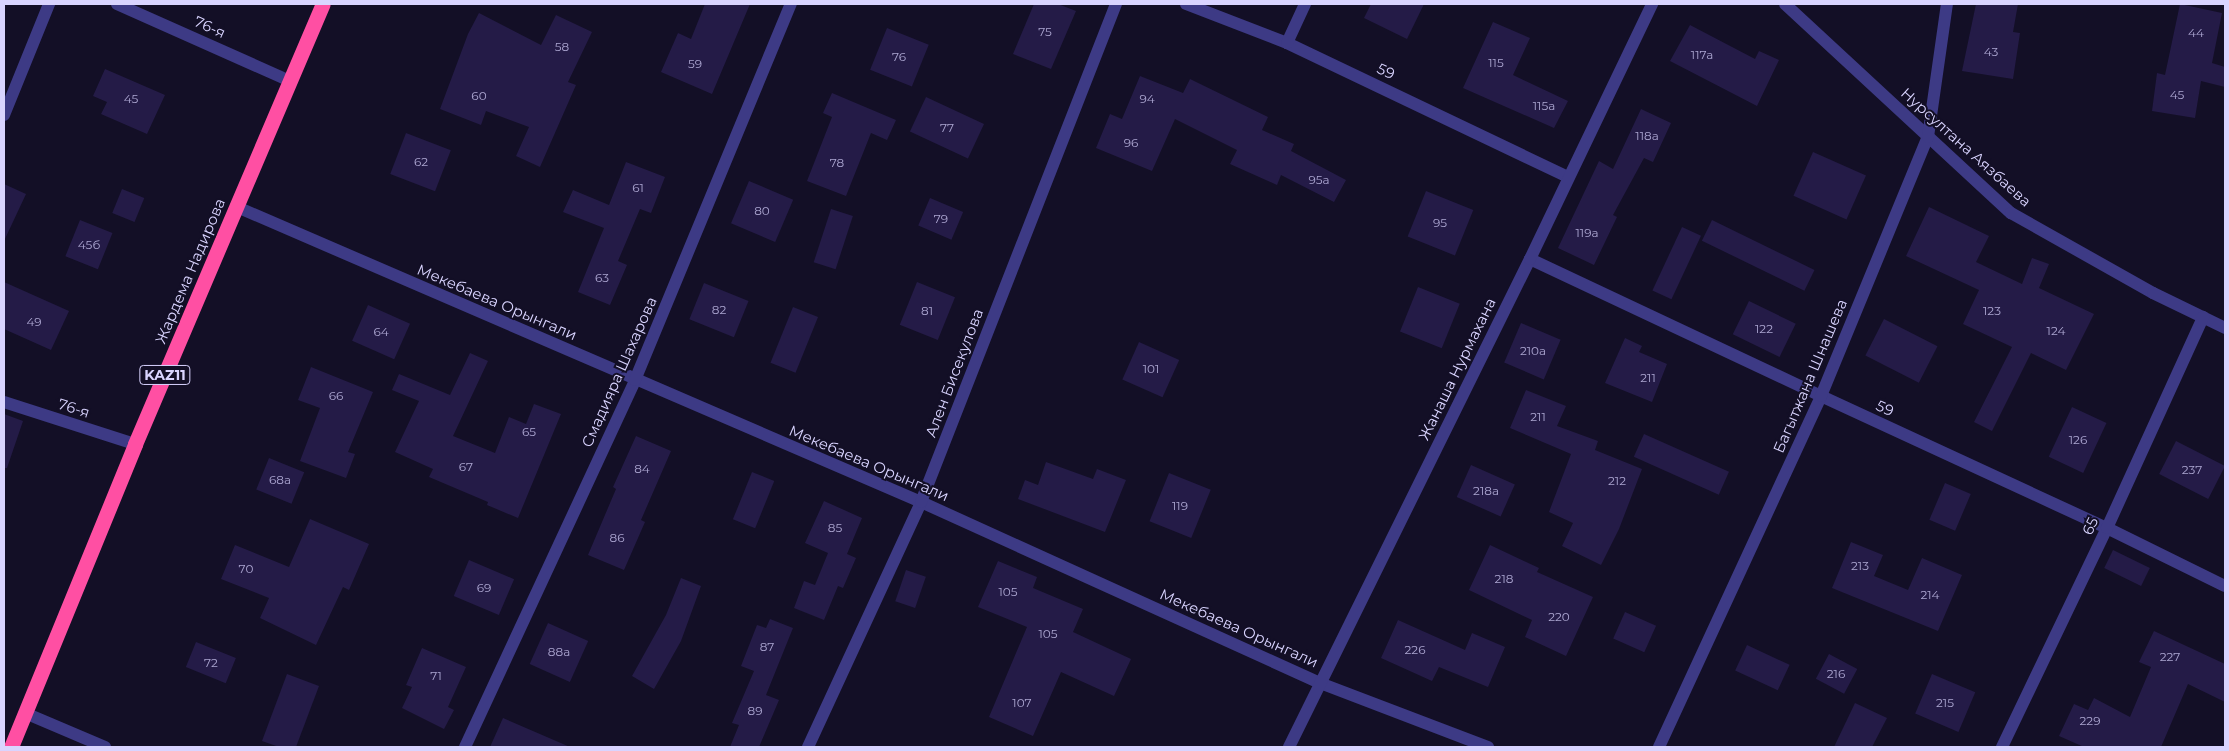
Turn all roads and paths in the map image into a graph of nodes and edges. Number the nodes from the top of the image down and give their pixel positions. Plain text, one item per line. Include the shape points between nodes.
1 (49, 4) edge
2 (117, 4) edge
3 (323, 4) edge
4 (791, 4) edge
5 (1116, 4) edge
6 (1186, 4) edge
7 (1305, 4) edge
8 (1652, 4) edge
9 (1785, 4) edge
10 (1947, 4) edge
11 (1287, 43) junction
12 (290, 81) junction
13 (4, 115) edge
14 (1928, 137) junction
15 (1568, 178) junction
16 (237, 208) junction
17 (1530, 258) junction
18 (2203, 317) junction
19 (2225, 328) edge
20 (635, 380) junction
21 (1820, 396) junction
22 (4, 402) edge
23 (135, 444) junction
24 (921, 502) junction
25 (2107, 528) junction
26 (2225, 586) edge
27 (1320, 683) junction
28 (25, 713) junction
29 (11, 747) edge
30 (105, 747) edge
31 (465, 747) edge
32 (808, 747) edge
33 (1289, 747) edge
34 (1488, 747) edge
35 (1659, 747) edge
36 (2002, 747) edge

1 - 13 street
2 - 12 street, 76-я
3 - 12 highway, Жардема Надирова / KAZ11
4 - 20 street, Смадияра Шахарова
5 - 24 street, Ален Бисекулова
6 - 11 street, 59
7 - 11 street
8 - 15 street, Жанаша Нурмахана
9 - 14 street, Нурсултана Аязбаева
10 - 14 street, Багытжана Шнашева
11 - 15 street, 59
12 - 16 highway, Жардема Надирова / KAZ11
14 - 18 street, Нурсултана Аязбаева via 2011,213 2153,293
14 - 21 street, Багытжана Шнашева
15 - 17 street, Жанаша Нурмахана
16 - 20 street, Мекебаева Орынгали
16 - 23 highway, Жардема Надирова / KAZ11
17 - 21 street, 59
17 - 27 street, Жанаша Нурмахана
18 - 19 street, Нурсултана Аязбаева
18 - 25 street, 65
20 - 24 street, Мекебаева Орынгали
20 - 31 street, Смадияра Шахарова
21 - 25 street, 59
21 - 35 street, Багытжана Шнашева
22 - 23 street, 76-я
23 - 28 highway, Жардема Надирова / KAZ11
24 - 27 street, Мекебаева Орынгали
24 - 32 street, Ален Бисекулова
25 - 26 street, 59
25 - 36 street, 65
27 - 33 street, Жанаша Нурмахана
27 - 34 street, Мекебаева Орынгали
28 - 29 highway, Жардема Надирова / KAZ11
28 - 30 street

